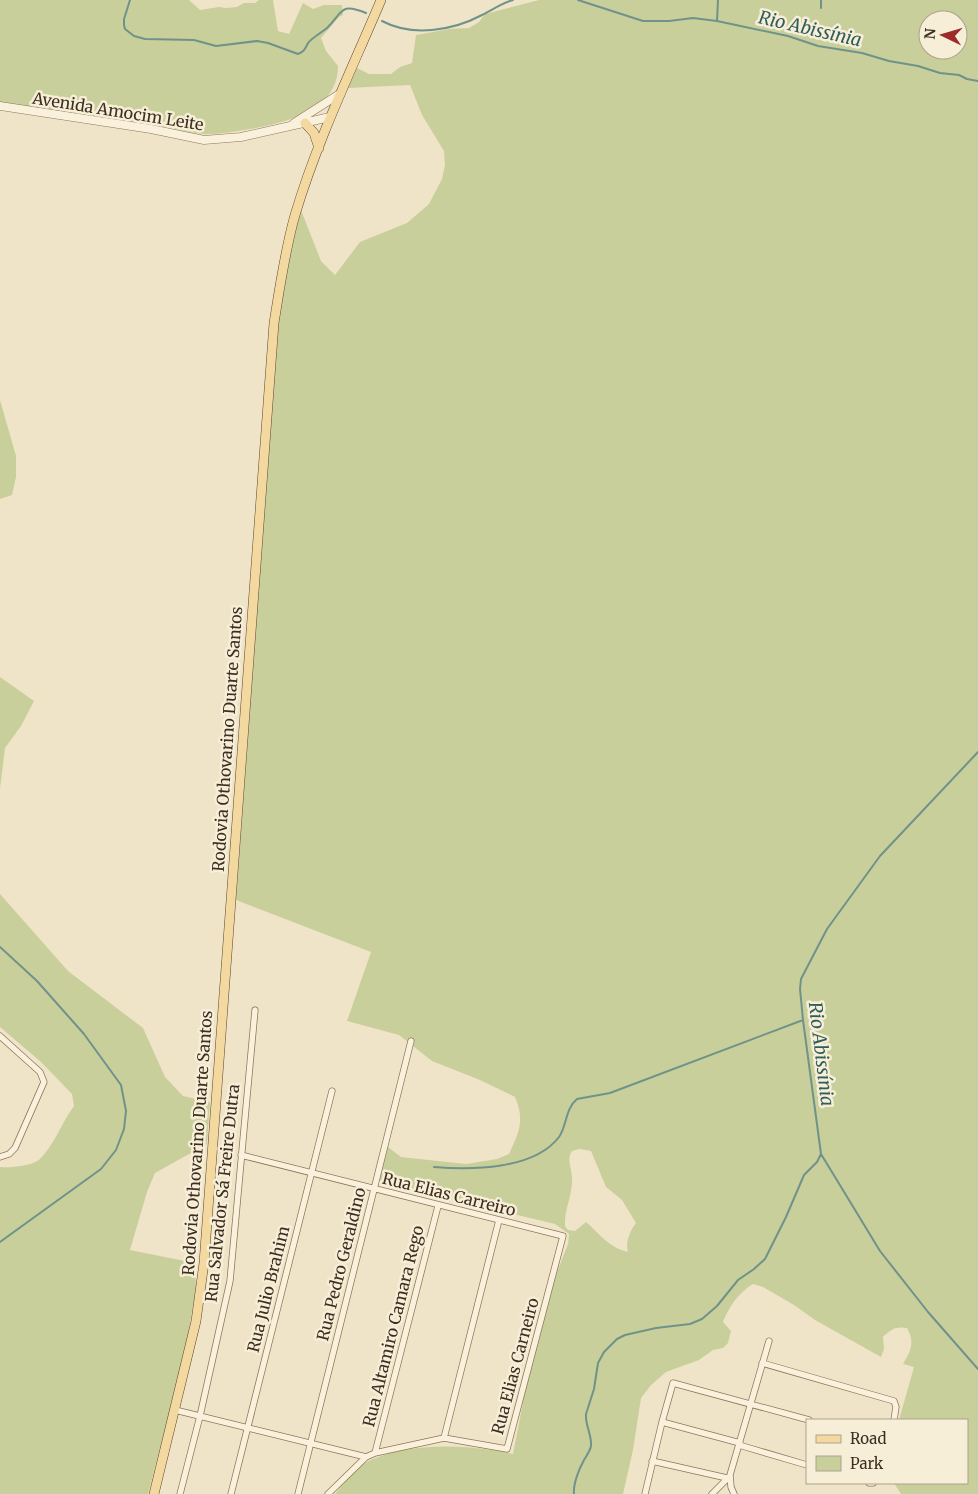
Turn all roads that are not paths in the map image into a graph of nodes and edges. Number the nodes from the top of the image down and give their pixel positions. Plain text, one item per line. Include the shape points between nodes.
1 (381, 0) edge
2 (341, 93) junction
3 (0, 106) edge
4 (330, 117) junction
5 (305, 123) junction
6 (290, 125) junction
7 (319, 148) junction
8 (255, 1010) dead end
9 (0, 1036) edge
10 (411, 1041) dead end
11 (332, 1092) dead end
12 (242, 1155) junction
13 (0, 1157) edge
14 (311, 1174) junction
15 (374, 1189) junction
16 (438, 1206) junction
17 (499, 1220) junction
18 (563, 1236) joint
19 (769, 1341) dead end
20 (762, 1363) junction
21 (751, 1404) junction
22 (175, 1410) junction
23 (200, 1416) junction
24 (806, 1419) edge
25 (894, 1419) edge
26 (662, 1422) junction
27 (247, 1427) junction
28 (444, 1438) junction
29 (311, 1444) junction
30 (740, 1444) junction
31 (375, 1453) junction
32 (366, 1457) junction
33 (652, 1462) junction
34 (806, 1465) edge
35 (729, 1477) junction
36 (154, 1494) edge
37 (180, 1494) edge
38 (231, 1494) edge
39 (298, 1494) edge
40 (328, 1494) edge
41 (645, 1494) edge
42 (712, 1494) edge
43 (734, 1494) edge

1 - 2 main road, Rodovia Othovarino Duarte Santos
2 - 4 main road, Rodovia Othovarino Duarte Santos
2 - 6 street, Avenida Amocim Leite
3 - 6 street, Avenida Amocim Leite via 204,140 260,134
4 - 5 street, Avenida Amocim Leite
4 - 7 main road, Rodovia Othovarino Duarte Santos
5 - 6 street, Avenida Amocim Leite
5 - 7 main road via 314,133
7 - 22 main road, Rodovia Othovarino Duarte Santos via 295,215 274,322 204,1263 196,1321
8 - 12 street, Rua Salvador Sá Freire Dutra
9 - 13 street via 40,1072 44,1082 15,1148
10 - 15 street, Rua Pedro Geraldino
11 - 14 street, Rua Julio Brahim
12 - 14 street, Rua Elias Carreiro
12 - 23 street, Rua Salvador Sá Freire Dutra via 230,1280
14 - 15 street, Rua Elias Carreiro
14 - 27 street, Rua Julio Brahim
15 - 16 street, Rua Elias Carreiro
15 - 29 street, Rua Pedro Geraldino
16 - 17 street, Rua Elias Carreiro
16 - 31 street, Rua Altamiro Camara Rego
17 - 18 street, Rua Elias Carreiro
17 - 28 street
18 - 28 street, Rua Elias Carneiro via 507,1449
19 - 20 street
20 - 21 street
20 - 25 street via 894,1401
21 - 24 street
21 - 26 street via 673,1383
21 - 30 street
22 - 23 street
22 - 36 main road, Rodovia Othovarino Duarte Santos
23 - 27 street
23 - 37 street, Rua Salvador Sá Freire Dutra
26 - 30 street
26 - 33 street
27 - 29 street
27 - 38 street, Rua Julio Brahim
28 - 31 street, Rua Elias Carneiro
29 - 32 street
29 - 39 street, Rua Pedro Geraldino
30 - 34 street
30 - 35 street
31 - 32 street, Rua Elias Carneiro
32 - 40 street
33 - 35 street
33 - 41 street
35 - 42 street
35 - 43 street

